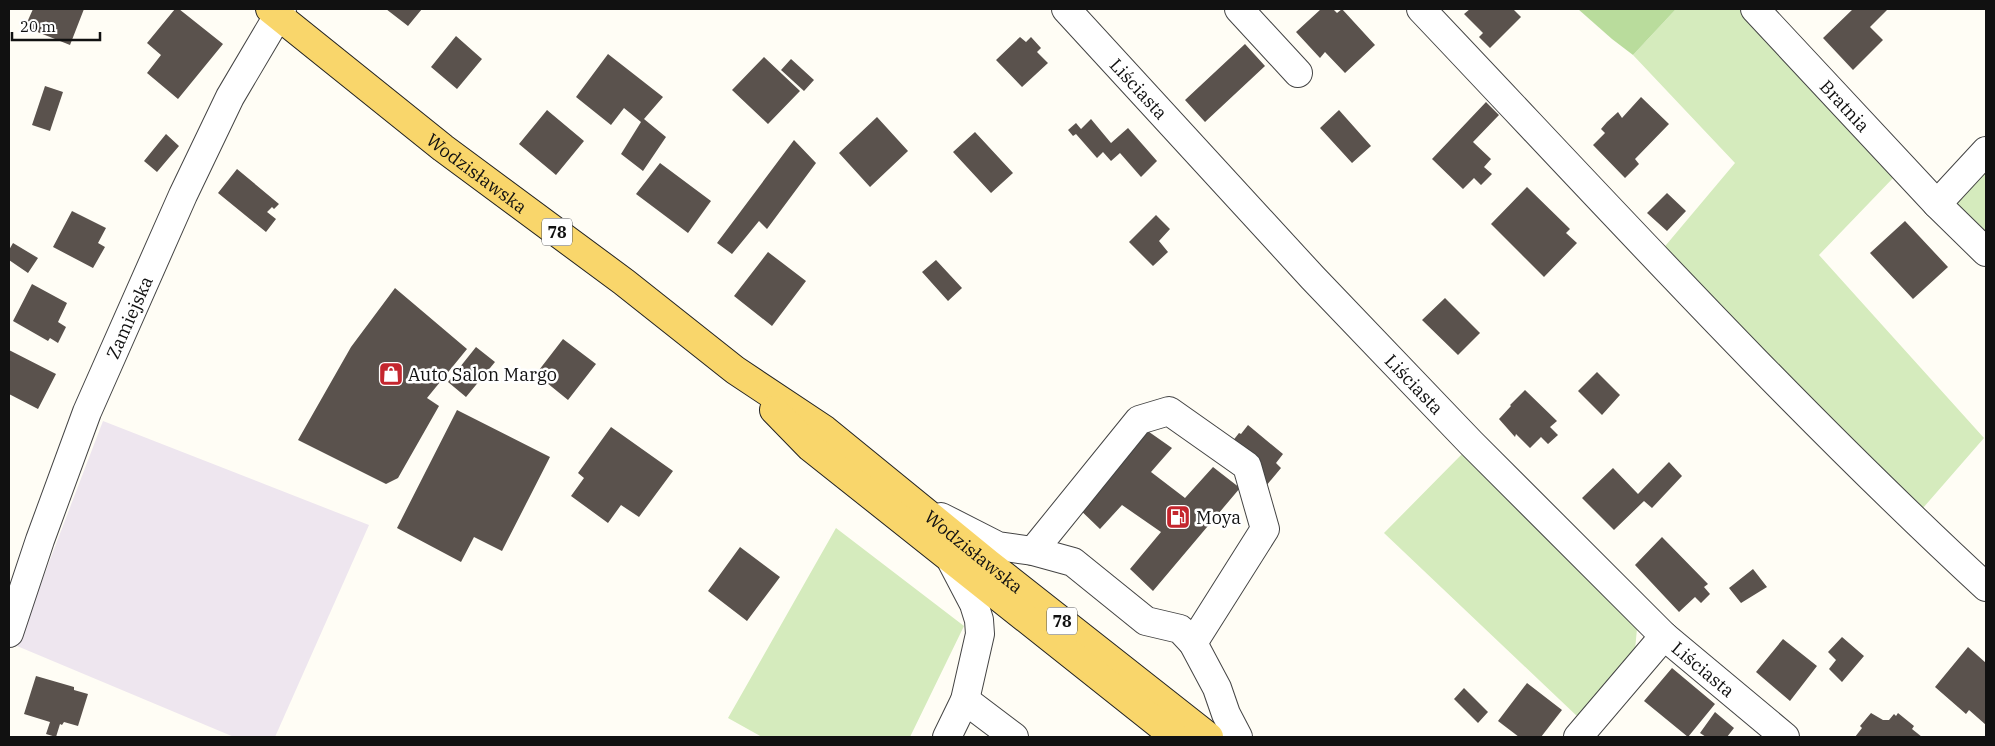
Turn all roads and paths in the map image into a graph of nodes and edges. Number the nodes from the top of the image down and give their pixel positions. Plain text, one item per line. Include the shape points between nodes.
1 (1066, 9) edge
2 (1239, 9) edge
3 (1421, 9) edge
4 (1755, 9) edge
5 (276, 11) edge
6 (1298, 73) dead end
7 (1986, 151) edge
8 (1937, 204) junction
9 (1986, 252) edge
10 (735, 370) junction
11 (915, 504) junction
12 (1034, 551) junction
13 (952, 562) junction
14 (1986, 587) edge
15 (9, 633) edge
16 (1664, 636) junction
17 (1193, 643) junction
18 (965, 700) junction
19 (947, 737) edge
20 (1014, 737) edge
21 (1175, 737) edge
22 (1209, 737) edge
23 (1238, 737) edge
24 (1578, 737) edge
25 (1785, 737) edge

1 - 16 street, Liściasta via 1320,285 1471,443
2 - 6 street
3 - 14 street via 1793,399 1899,506
4 - 8 street, Bratnia
5 - 10 main road, Wodzisławska / 78 via 443,148 624,282
5 - 15 street, Zamiejska via 230,96 179,204 87,412
7 - 8 street
8 - 9 street, Bratnia
10 - 11 main road, Wodzisławska / 78 via 825,430
10 - 13 main road, Wodzisławska / 78 via 810,447
11 - 12 street via 998,546
11 - 22 main road, Wodzisławska / 78
12 - 17 street via 1073,562 1146,621 1180,629
12 - 17 street via 1139,420 1169,411 1247,466 1265,529
13 - 18 street via 979,620 980,634
13 - 21 main road, Wodzisławska / 78
16 - 24 street
16 - 25 street, Liściasta
17 - 23 street
18 - 19 street
18 - 20 street

